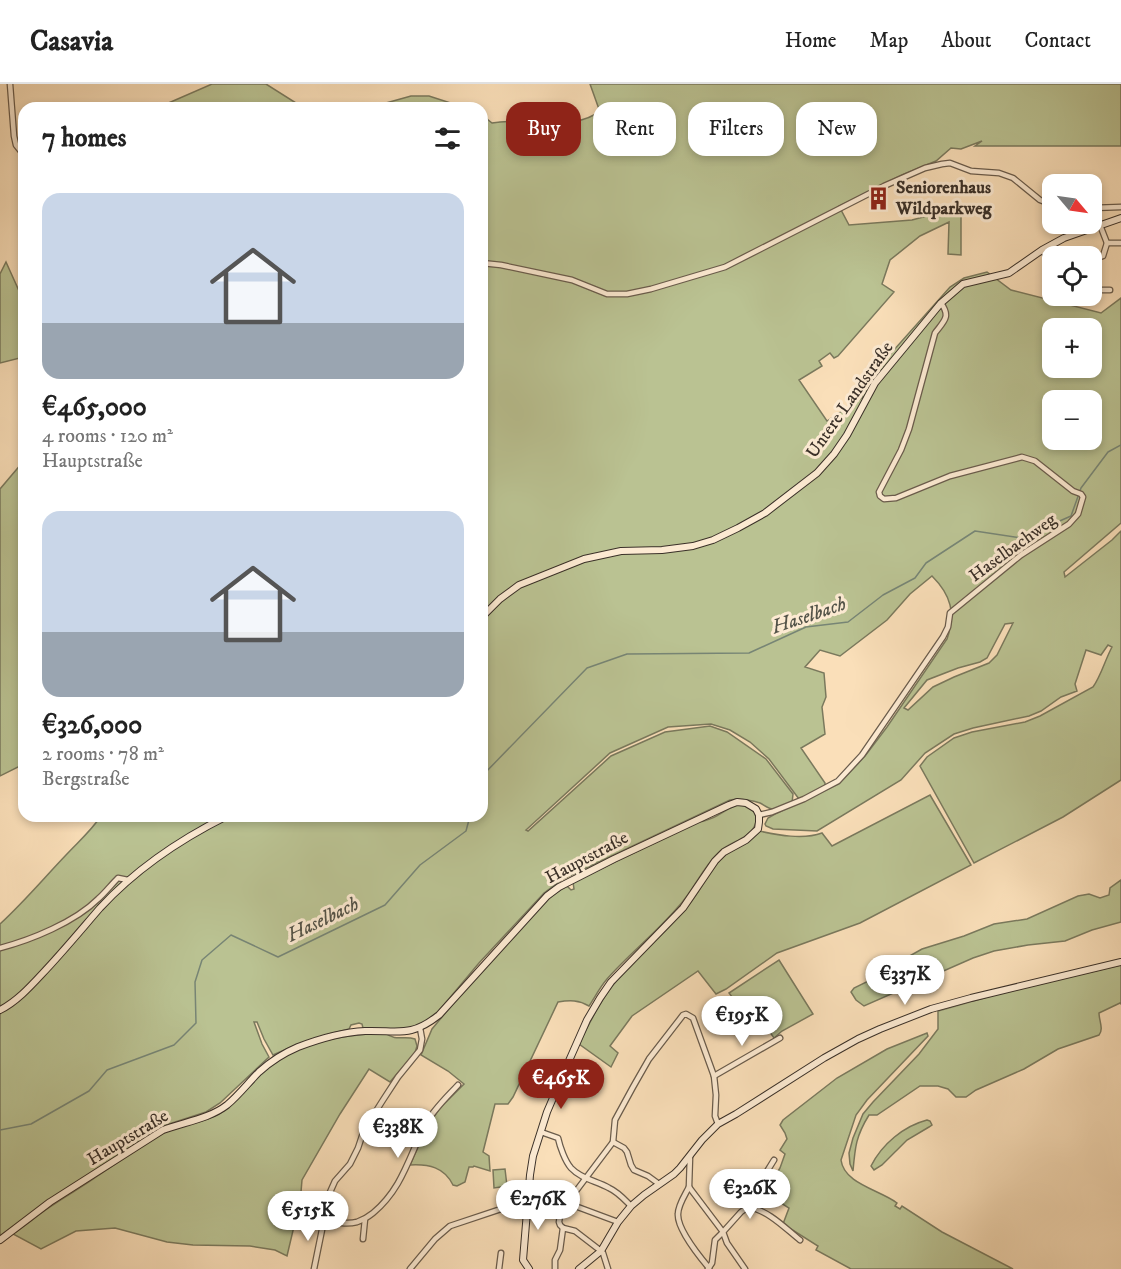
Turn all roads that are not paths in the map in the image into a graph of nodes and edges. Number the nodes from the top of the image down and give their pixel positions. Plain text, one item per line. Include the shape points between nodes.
1 (10, 84) edge
2 (18, 150) edge
3 (1042, 201) edge
4 (1121, 207) edge
5 (1102, 208) edge
6 (1121, 218) edge
7 (1102, 224) edge
8 (1102, 230) edge
9 (1075, 234) edge
10 (1107, 243) junction
11 (1121, 243) edge
12 (1049, 246) edge
13 (1042, 250) edge
14 (1102, 256) edge
15 (488, 263) edge
16 (1102, 290) edge
17 (1110, 290) dead end
18 (941, 303) junction
19 (488, 611) edge
20 (759, 815) junction
21 (215, 822) edge
22 (128, 880) junction
23 (0, 948) edge
24 (1121, 962) edge
25 (0, 1010) edge
26 (420, 1028) junction
27 (780, 1038) dead end
28 (714, 1077) junction
29 (458, 1085) dead end
30 (718, 1124) junction
31 (541, 1132) junction
32 (613, 1142) junction
33 (690, 1156) junction
34 (774, 1160) dead end
35 (586, 1178) junction
36 (530, 1182) junction
37 (659, 1184) junction
38 (689, 1187) junction
39 (529, 1200) junction
40 (567, 1203) junction
41 (631, 1206) junction
42 (748, 1207) junction
43 (365, 1219) junction
44 (324, 1220) junction
45 (618, 1222) junction
46 (563, 1228) junction
47 (723, 1232) junction
48 (363, 1239) dead end
49 (0, 1240) edge
50 (800, 1240) dead end
51 (600, 1251) junction
52 (501, 1253) dead end
53 (581, 1268) edge
54 (314, 1269) edge
55 (410, 1269) edge
56 (499, 1269) edge
57 (529, 1269) edge
58 (555, 1269) edge
59 (608, 1269) edge
60 (709, 1269) edge
61 (745, 1269) edge

1 - 2 street
3 - 15 street via 1012,178 950,163 925,168 838,208 725,267 651,290 607,294 572,280
4 - 5 street
6 - 7 street, Untere Landstraße
8 - 10 street
9 - 12 street, Untere Landstraße
10 - 11 street
10 - 14 street
13 - 18 street, Untere Landstraße via 1009,273 963,284
16 - 17 street
18 - 19 street, Untere Landstraße via 875,383 834,454 817,473 765,513 693,546 621,551 584,559 519,585
18 - 20 street, Haselbachweg via 946,316 935,333 909,429 880,496 896,498 950,476 1022,457 1035,461 1081,494 1083,503 1069,524 1021,555 950,612 943,637 862,755 838,781 804,799
20 - 26 street, Hauptstraße via 746,803 737,802 559,887 440,1015
20 - 31 street via 758,829 715,861 683,908 600,998 568,1062
21 - 22 street
22 - 23 street via 118,878 97,901 65,922
22 - 25 street via 27,990
24 - 30 street via 931,1009 880,1029 824,1058
26 - 44 street via 420,1050 398,1077 364,1130 350,1164 335,1181
26 - 49 street, Hauptstraße via 324,1038 274,1059 225,1106 163,1130 50,1202
27 - 28 street
28 - 30 street
28 - 32 street via 693,1018 683,1015 633,1087 615,1120
29 - 43 street via 427,1122 395,1188
30 - 33 street
31 - 35 street via 558,1138 567,1162
31 - 36 street
32 - 35 street
32 - 37 street via 627,1152 634,1170
33 - 37 street
33 - 38 street
34 - 42 street
35 - 40 street
35 - 41 street via 609,1187
36 - 39 street
36 - 40 street
37 - 41 street
38 - 47 street
38 - 60 street via 678,1216 690,1244
39 - 55 street via 450,1226
39 - 57 street via 523,1260
40 - 45 street
40 - 46 street via 560,1215
41 - 45 street
42 - 47 street
42 - 50 street via 766,1214
43 - 44 street via 343,1223
43 - 48 street
44 - 54 street
45 - 51 street
46 - 51 street via 575,1231
46 - 58 street
47 - 60 street via 715,1240
47 - 61 street
51 - 53 street
51 - 59 street
52 - 56 street

